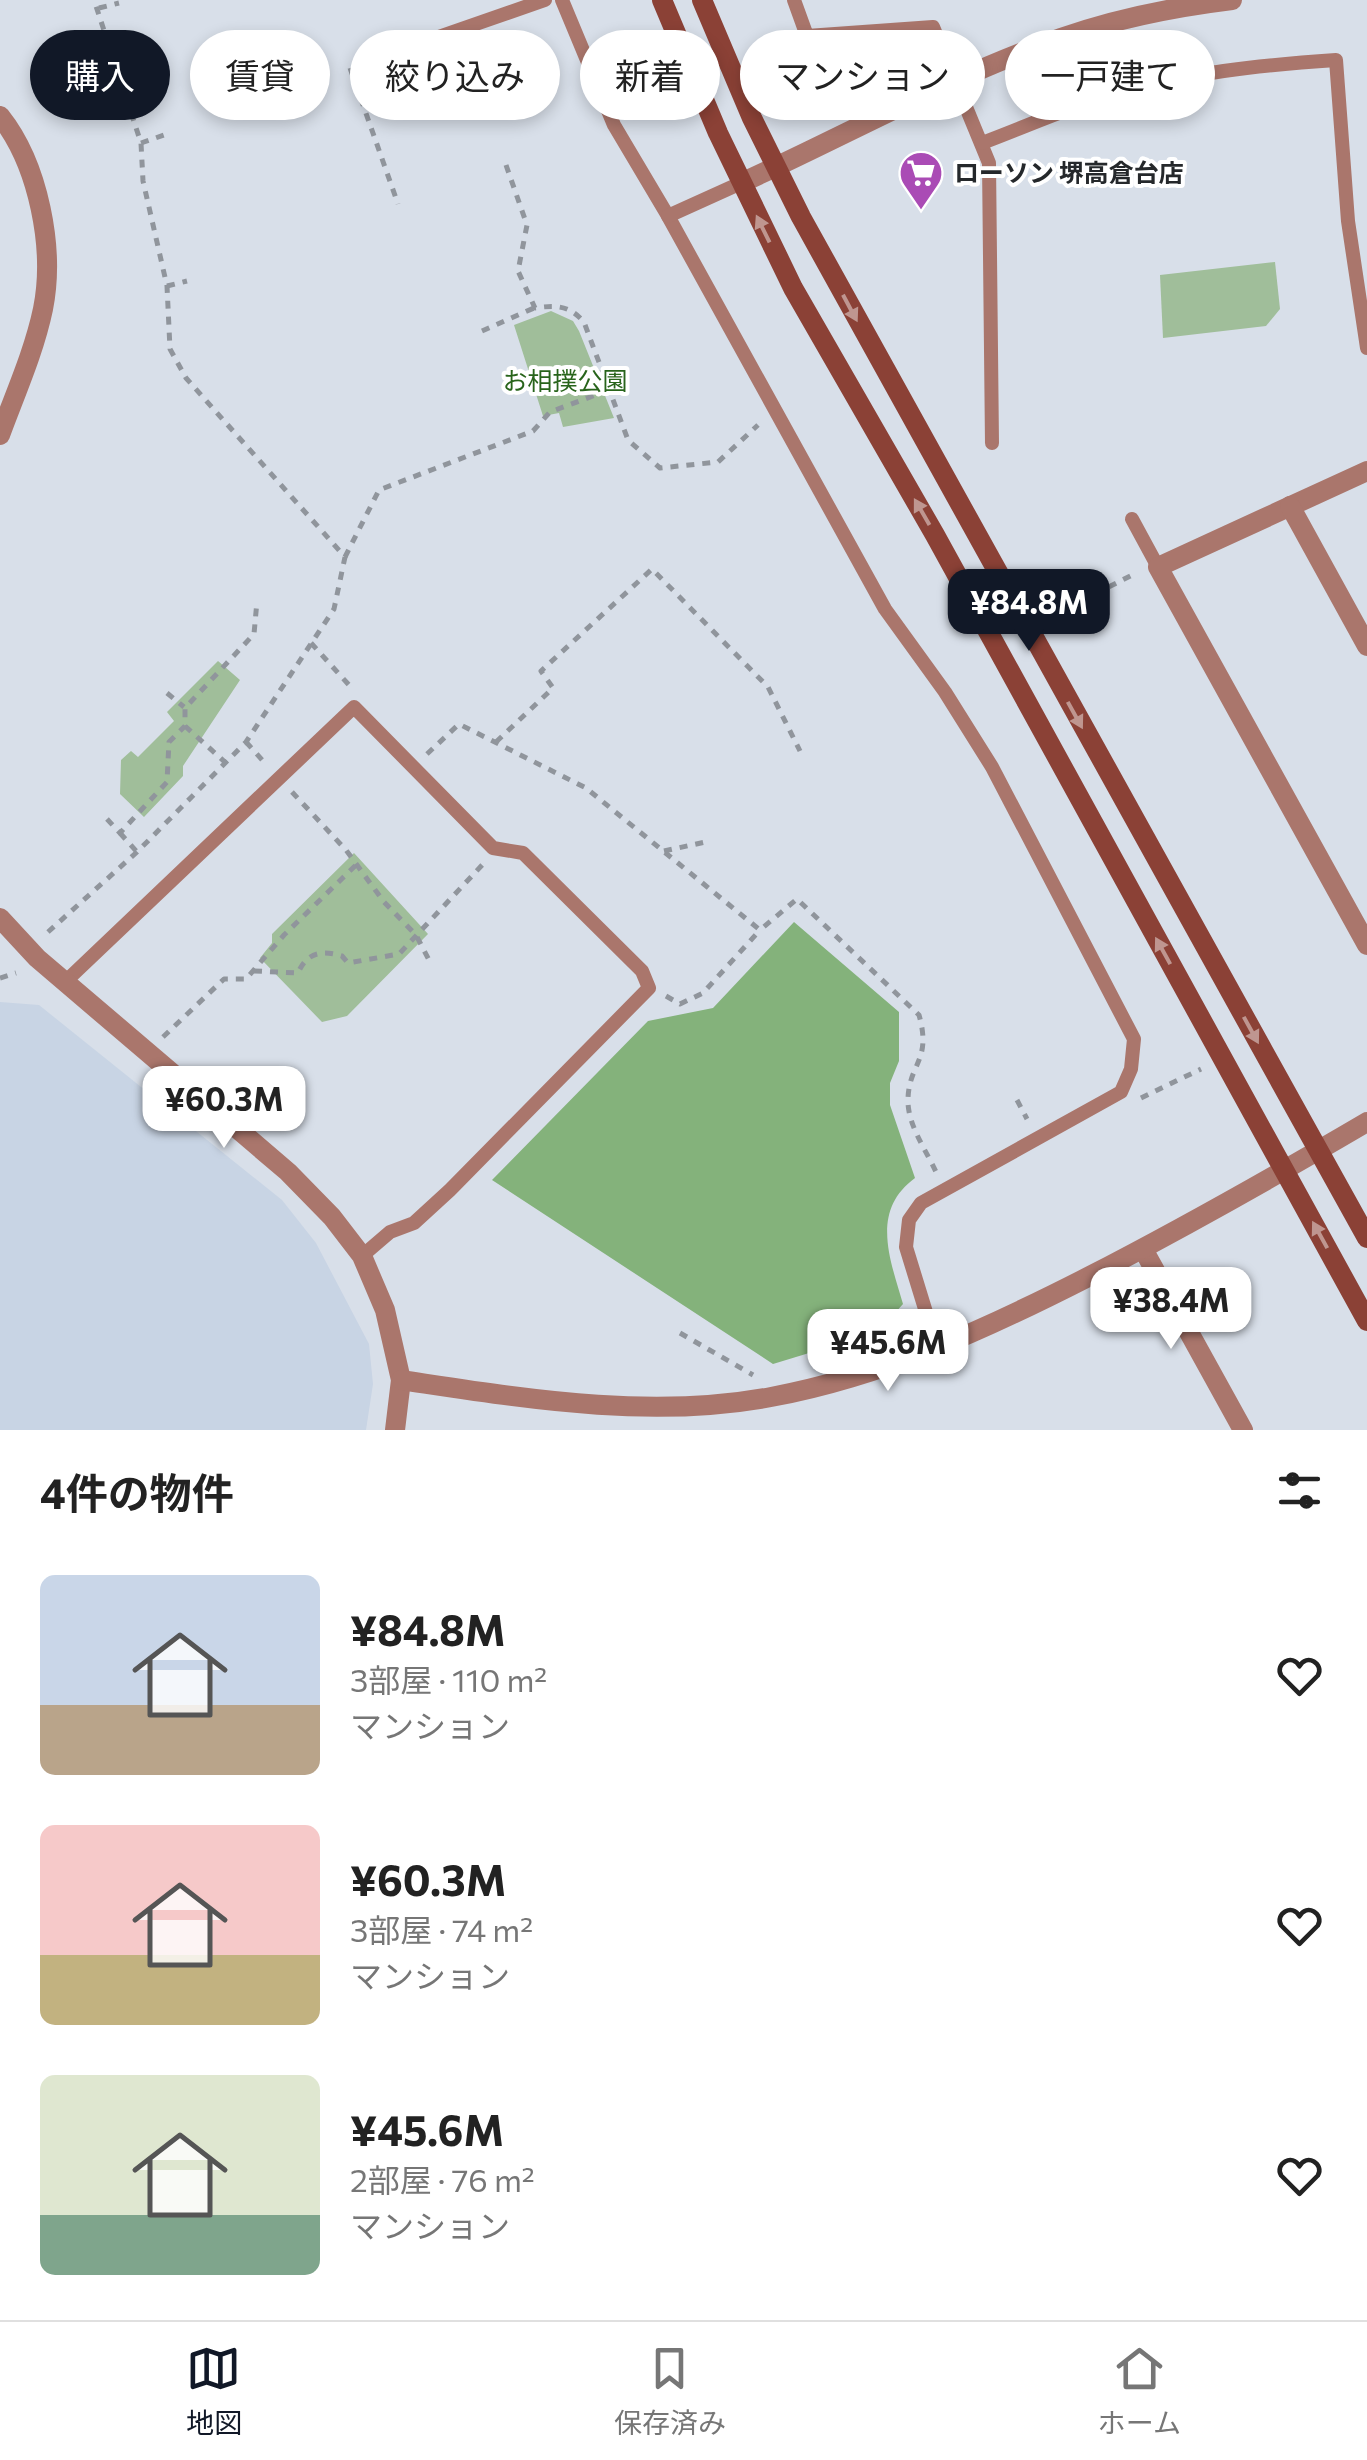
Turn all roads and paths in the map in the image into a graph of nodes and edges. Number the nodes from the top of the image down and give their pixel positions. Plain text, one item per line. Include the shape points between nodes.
1 (94, 0) edge
2 (545, 0) edge
3 (562, 0) edge
4 (662, 0) edge
5 (702, 0) edge
6 (794, 0) edge
7 (1232, 0) edge
8 (119, 3) dead end
9 (99, 8) junction
10 (1168, 26) dead end
11 (459, 30) edge
12 (806, 30) edge
13 (891, 30) edge
14 (934, 30) edge
15 (1169, 30) edge
16 (985, 70) edge
17 (1215, 72) edge
18 (0, 116) edge
19 (368, 120) edge
20 (875, 120) edge
21 (973, 120) edge
22 (1043, 120) edge
23 (164, 135) dead end
24 (982, 143) junction
25 (141, 144) junction
26 (506, 165) dead end
27 (776, 167) junction
28 (741, 183) junction
29 (398, 204) dead end
30 (668, 216) junction
31 (188, 281) dead end
32 (168, 286) junction
33 (535, 308) junction
34 (482, 330) dead end
35 (1367, 348) edge
36 (609, 390) junction
37 (775, 410) junction
38 (0, 435) edge
39 (992, 443) dead end
40 (1367, 471) edge
41 (1290, 506) junction
42 (1132, 519) dead end
43 (345, 558) junction
44 (1158, 567) junction
45 (256, 601) dead end
46 (1050, 618) dead end
47 (311, 644) junction
48 (1367, 646) edge
49 (168, 693) dead end
50 (354, 707) junction
51 (185, 708) junction
52 (185, 726) junction
53 (246, 742) junction
54 (496, 742) junction
55 (800, 750) dead end
56 (227, 764) junction
57 (414, 767) junction
58 (280, 778) junction
59 (107, 820) dead end
60 (120, 833) junction
61 (710, 840) dead end
62 (493, 848) junction
63 (664, 851) junction
64 (137, 852) junction
65 (356, 864) junction
66 (0, 918) edge
67 (760, 930) junction
68 (46, 934) dead end
69 (416, 935) junction
70 (1367, 945) edge
71 (428, 960) dead end
72 (24, 970) dead end
73 (254, 971) junction
74 (0, 978) edge
75 (65, 982) junction
76 (649, 988) junction
77 (146, 1053) junction
78 (1202, 1069) dead end
79 (1164, 1088) dead end
80 (1367, 1122) edge
81 (1318, 1151) junction
82 (1283, 1170) junction
83 (944, 1190) junction
84 (1367, 1238) edge
85 (1143, 1249) junction
86 (362, 1256) junction
87 (1367, 1320) edge
88 (680, 1333) dead end
89 (938, 1348) junction
90 (401, 1380) junction
91 (769, 1397) junction
92 (396, 1430) edge
93 (1243, 1430) edge

1 - 9 path
2 - 11 lane
3 - 30 lane via 614,126
4 - 28 street
5 - 27 street
6 - 12 lane
7 - 16 street via 1061,38
8 - 9 path
9 - 25 path
10 - 15 path
13 - 14 lane
17 - 35 lane via 1336,60 1348,222
18 - 38 street via 33,185 46,254 43,308
19 - 29 path
20 - 27 street
21 - 24 lane
22 - 24 lane
23 - 25 path
24 - 39 lane via 990,163
25 - 32 path
26 - 33 path via 527,225 518,271
27 - 28 street
27 -> 81 street
28 - 30 lane
82 -> 28 street via 792,288
30 - 37 lane
31 - 32 path
32 - 43 path via 170,349 186,378
33 - 34 path
33 - 36 path via 559,305 576,312
36 - 37 path via 628,440 660,468 718,462
36 - 43 path via 550,412 533,431 379,490
37 - 83 lane via 885,609 992,767 1134,1039 1132,1070 1121,1092
40 - 41 street
41 - 44 street
41 - 48 street
42 - 44 lane
43 - 47 path via 334,609
44 - 46 path
44 - 70 street
45 - 51 path via 254,634
47 - 50 path via 353,690
47 - 53 path
49 - 51 path
50 - 57 lane
50 - 58 lane
51 - 52 path
52 - 56 path
52 - 60 path via 169,742 166,782
53 - 56 path
53 - 58 path
54 - 55 path via 554,688 540,670 652,570 768,687
54 - 57 path via 458,724
54 - 63 path via 586,788
56 - 64 path
57 - 62 lane
58 - 65 path
58 - 75 lane
59 - 60 path
60 - 64 path
61 - 63 path
62 - 69 path
62 - 76 lane via 524,853 642,971
63 - 67 path
64 - 68 path
65 - 69 path
65 - 73 path
66 - 75 street
67 - 76 path via 704,993 680,1004
67 - 83 path via 797,899 919,1014 923,1054 908,1094 909,1111
69 - 71 path
69 - 73 path via 399,954 348,963 317,952 298,973
72 - 74 path
73 - 77 path via 246,979 224,979
75 - 77 street
76 - 86 lane via 450,1190
77 - 86 street via 288,1172
78 - 79 path
80 - 81 street
81 - 82 street
81 - 84 street
82 - 85 street
87 -> 82 street
83 - 89 lane via 921,1203 909,1220 906,1248
85 - 89 street
85 - 93 street
86 - 90 street via 385,1310
88 - 91 path via 766,1383
89 - 91 street via 879,1371
90 - 91 street via 577,1404 696,1405
90 - 92 street

